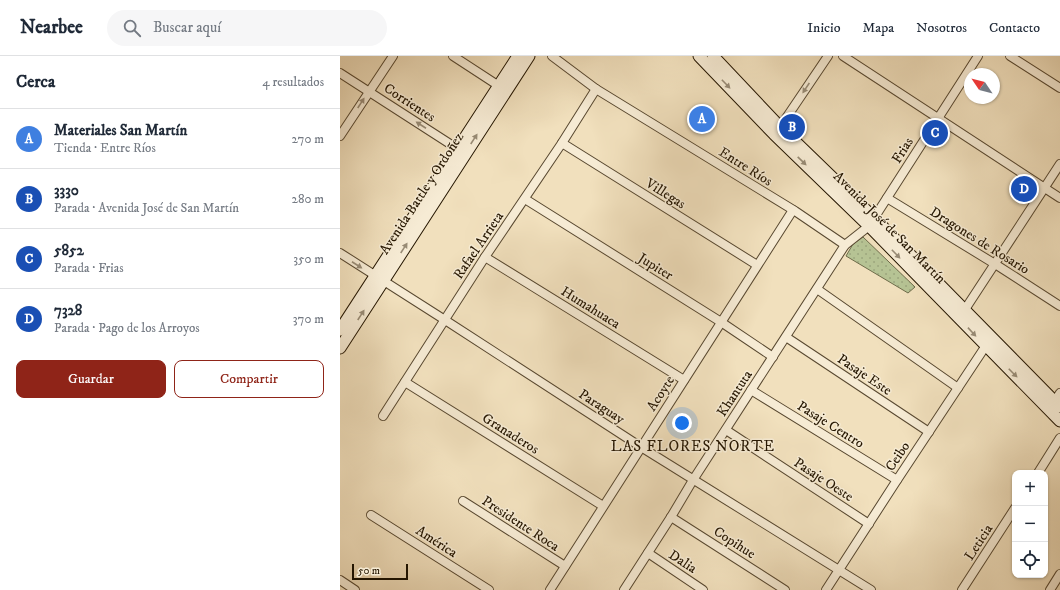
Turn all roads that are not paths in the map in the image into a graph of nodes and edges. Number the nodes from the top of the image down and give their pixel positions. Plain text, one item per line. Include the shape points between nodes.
1 (393, 56) edge
2 (453, 56) edge
3 (518, 56) edge
4 (529, 56) edge
5 (552, 56) edge
6 (699, 56) edge
7 (713, 56) edge
8 (828, 56) edge
9 (843, 56) edge
10 (978, 56) edge
11 (1010, 56) edge
12 (340, 73) edge
13 (499, 86) junction
14 (1060, 88) edge
15 (596, 89) junction
16 (369, 92) junction
17 (938, 118) junction
18 (777, 130) junction
19 (340, 136) edge
20 (562, 142) junction
21 (462, 151) junction
22 (1060, 164) edge
23 (1044, 188) junction
24 (887, 198) junction
25 (1060, 198) edge
26 (525, 199) junction
27 (793, 210) junction
28 (871, 222) junction
29 (845, 245) junction
30 (340, 254) edge
31 (485, 257) junction
32 (995, 264) junction
33 (757, 266) junction
34 (379, 279) junction
35 (817, 289) junction
36 (1060, 306) edge
37 (962, 314) junction
38 (445, 320) junction
39 (721, 322) junction
40 (340, 330) edge
41 (786, 336) junction
42 (988, 341) junction
43 (340, 348) edge
44 (773, 357) junction
45 (684, 380) junction
46 (405, 382) junction
47 (958, 388) junction
48 (751, 390) junction
49 (1058, 401) edge
50 (383, 416) dead end
51 (1060, 421) edge
52 (726, 430) junction
53 (929, 432) junction
54 (1060, 438) edge
55 (641, 447) junction
56 (1040, 470) edge
57 (693, 480) junction
58 (897, 480) junction
59 (463, 501) dead end
60 (603, 506) junction
61 (1012, 513) edge
62 (371, 515) dead end
63 (671, 517) junction
64 (869, 524) junction
65 (648, 553) junction
66 (565, 566) junction
67 (839, 570) junction
68 (1060, 574) edge
69 (340, 580) edge
70 (355, 590) edge
71 (489, 590) edge
72 (550, 590) edge
73 (624, 590) edge
74 (703, 590) edge
75 (785, 590) edge
76 (826, 590) edge
77 (871, 590) edge
78 (962, 590) edge
79 (1050, 590) edge

1 - 16 street
2 - 13 street
3 - 13 main road, Avenida Battle y Ordoñez
21 -> 4 main road, Avenida Battle y Ordoñez
5 - 15 street, Entre Ríos
6 -> 18 main road, Avenida José de San Martín
7 - 18 main road, Avenida José de San Martín
8 -> 18 street
9 - 17 street
10 - 17 street, Frias
11 - 14 street
12 - 16 street, Corrientes
13 - 21 main road, Avenida Battle y Ordoñez
15 - 20 street, Rafael Arrieta
15 - 27 street, Entre Ríos
19 -> 16 street
21 -> 16 street, Corrientes
17 - 23 street
17 - 24 street, Frias
18 - 28 main road, Avenida José de San Martín
20 - 26 street, Rafael Arrieta
20 - 33 street, Villegas
21 - 34 main road, Avenida Battle y Ordoñez
22 - 23 street
23 - 25 street
23 - 32 street
24 - 28 street, Frias
24 - 32 street, Dragones de Rosario
26 - 31 street, Rafael Arrieta
26 - 39 street, Jupiter
27 - 29 street, Entre Ríos
27 - 33 street, Acoyte
28 - 29 street, Khantuta
28 - 37 main road, Avenida José de San Martín
29 - 35 street, Khantuta
30 -> 34 street, Paraguay
31 - 38 street, Rafael Arrieta
31 - 45 street, Humahuaca
32 - 36 street, Dragones de Rosario
32 - 37 street
33 - 39 street, Acoyte
34 - 38 street, Paraguay
34 - 40 main road, Avenida Battle y Ordoñez
43 -> 34 main road, Avenida Battle y Ordoñez
35 - 41 street, Khantuta
35 - 47 street
37 - 42 main road, Avenida José de San Martín
38 - 46 street, Rafael Arrieta
38 - 55 street, Paraguay
39 - 44 street, Jupiter
39 - 45 street, Acoyte
41 - 44 street, Khantuta
41 - 53 street, Pasaje Este
42 - 47 street, Ceibo
42 - 49 main road, Avenida José de San Martín
42 -> 51 main road, Avenida José de San Martín
44 - 48 street, Khantuta
45 - 55 street, Acoyte
46 - 50 street, Rafael Arrieta
46 - 60 street, Granaderos
47 - 53 street, Ceibo
48 - 52 street, Khantuta
48 - 58 street, Pasaje Centro
52 - 57 street, Khantuta
52 - 64 street, Pasaje Oeste
53 - 58 street, Ceibo
54 - 56 street
55 - 57 street, Paraguay
55 - 60 street, Acoyte
57 - 63 street, Khantuta
57 - 67 street, Paraguay
58 - 64 street, Ceibo
59 - 66 street, Presidente Roca
60 - 66 street, Acoyte
61 - 78 street, Leticia
62 - 71 street, América
63 - 65 street, Khantuta
63 - 75 street, Copihue
64 - 67 street, Ceibo
65 - 73 street, Khantuta
65 - 74 street, Dalia
66 - 72 street, Acoyte
67 - 76 street, Ceibo
67 - 77 street, Paraguay
68 - 79 street
69 - 70 street

